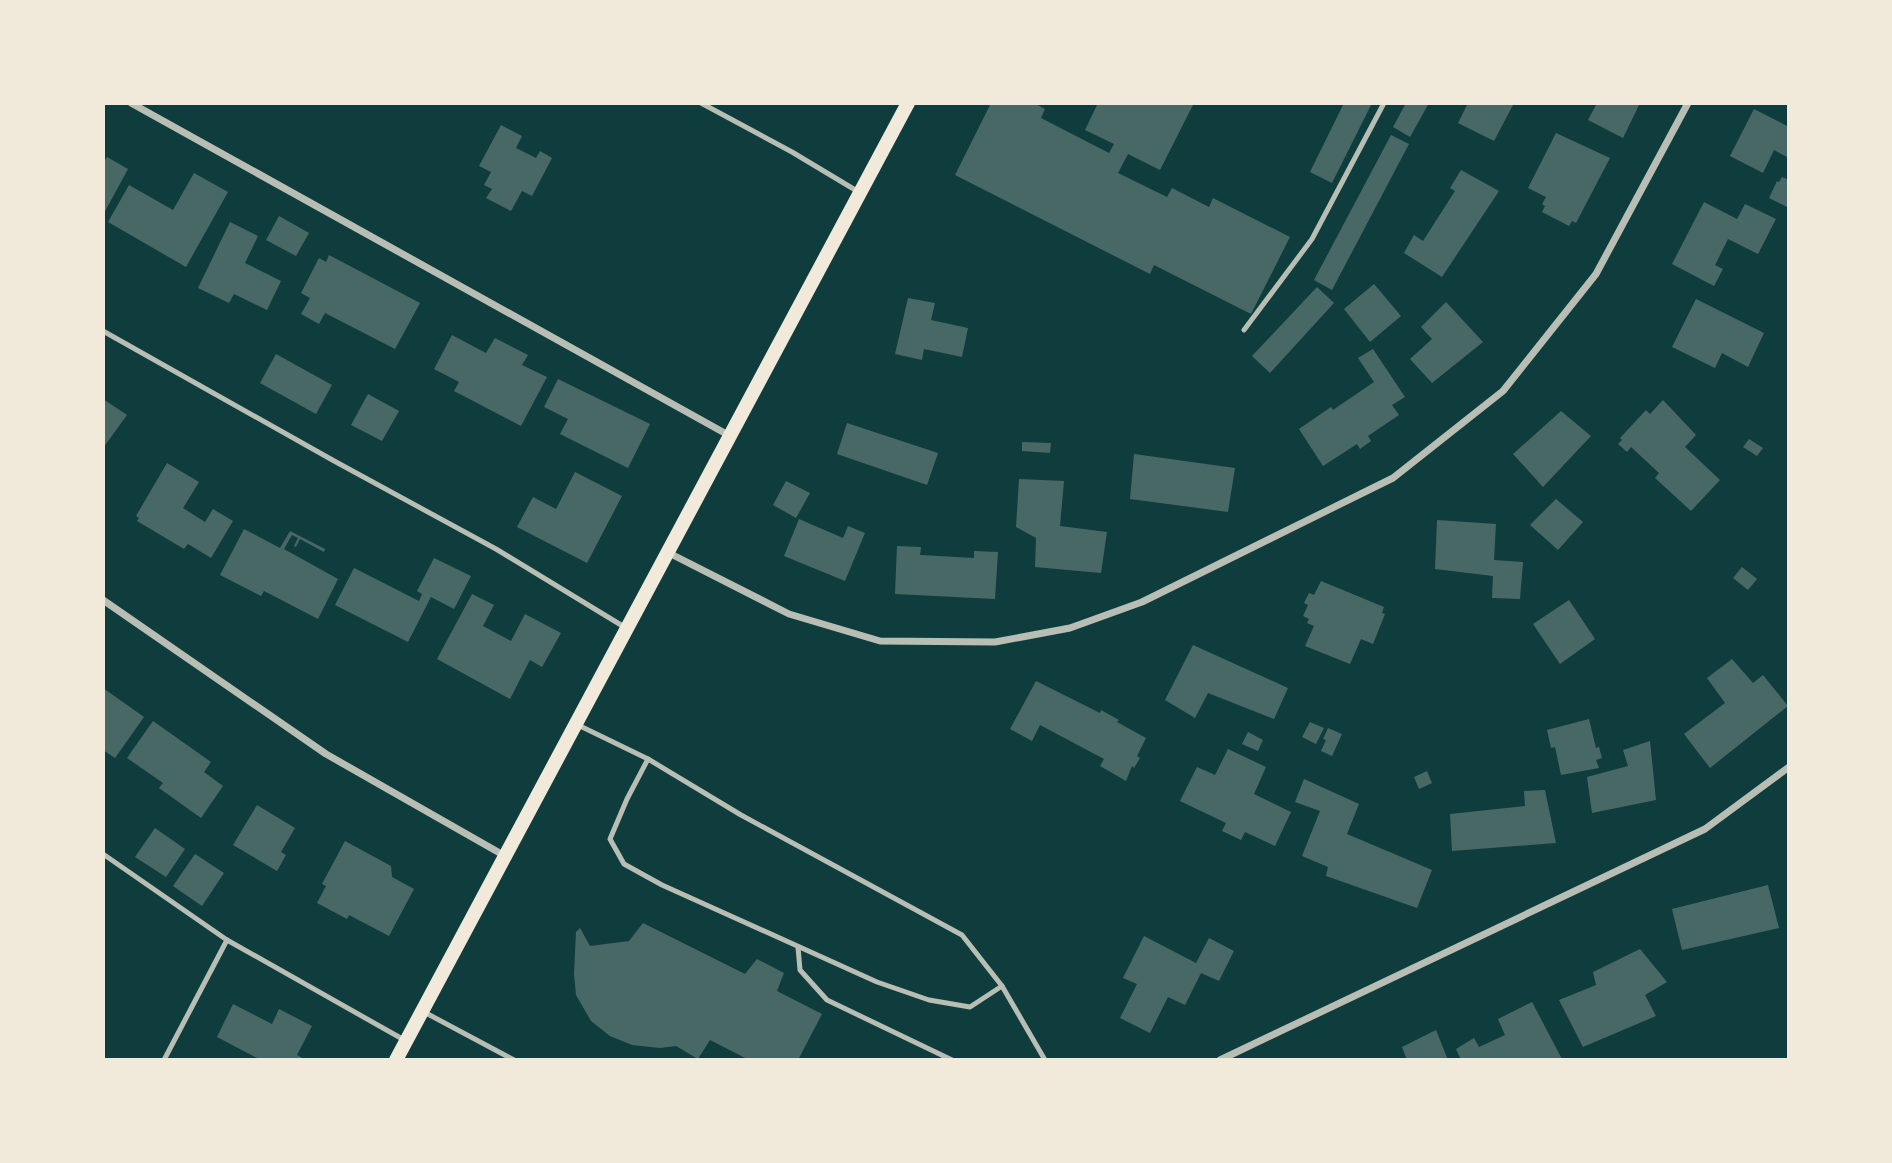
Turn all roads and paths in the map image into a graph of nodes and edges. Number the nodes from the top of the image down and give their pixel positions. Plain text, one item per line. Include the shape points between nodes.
1 (131, 103) edge
2 (701, 103) edge
3 (908, 103) edge
4 (1384, 103) edge
5 (1688, 103) edge
6 (860, 193) junction
7 (1244, 330) dead end
8 (103, 331) edge
9 (730, 436) junction
10 (667, 552) junction
11 (103, 600) edge
12 (626, 628) junction
13 (575, 724) junction
14 (648, 759) junction
15 (1789, 767) edge
16 (103, 855) edge
17 (505, 856) junction
18 (227, 940) junction
19 (798, 947) junction
20 (1002, 986) junction
21 (422, 1011) junction
22 (406, 1041) junction
23 (164, 1060) edge
24 (396, 1060) edge
25 (514, 1060) edge
26 (952, 1060) edge
27 (1045, 1060) edge
28 (1220, 1060) edge

1 - 9 street
2 - 6 lane
3 - 6 main road
4 - 7 lane via 1312,239
5 - 10 street via 1596,274 1503,391 1393,478 1142,602 1070,628 995,642 880,641 789,614
6 - 9 main road
8 - 12 lane via 496,549
9 - 10 main road
10 - 12 main road
11 - 17 street via 326,754
12 - 13 main road
13 - 14 lane
13 - 17 main road
14 - 19 lane via 610,838 624,864
14 - 20 lane via 962,935
15 - 28 street via 1704,829
16 - 18 lane
17 - 21 main road
18 - 22 lane
18 - 23 lane
19 - 20 lane via 929,1000 971,1007
19 - 26 lane via 800,970 827,1000
20 - 27 lane
21 - 22 main road
21 - 25 lane
22 - 24 main road

